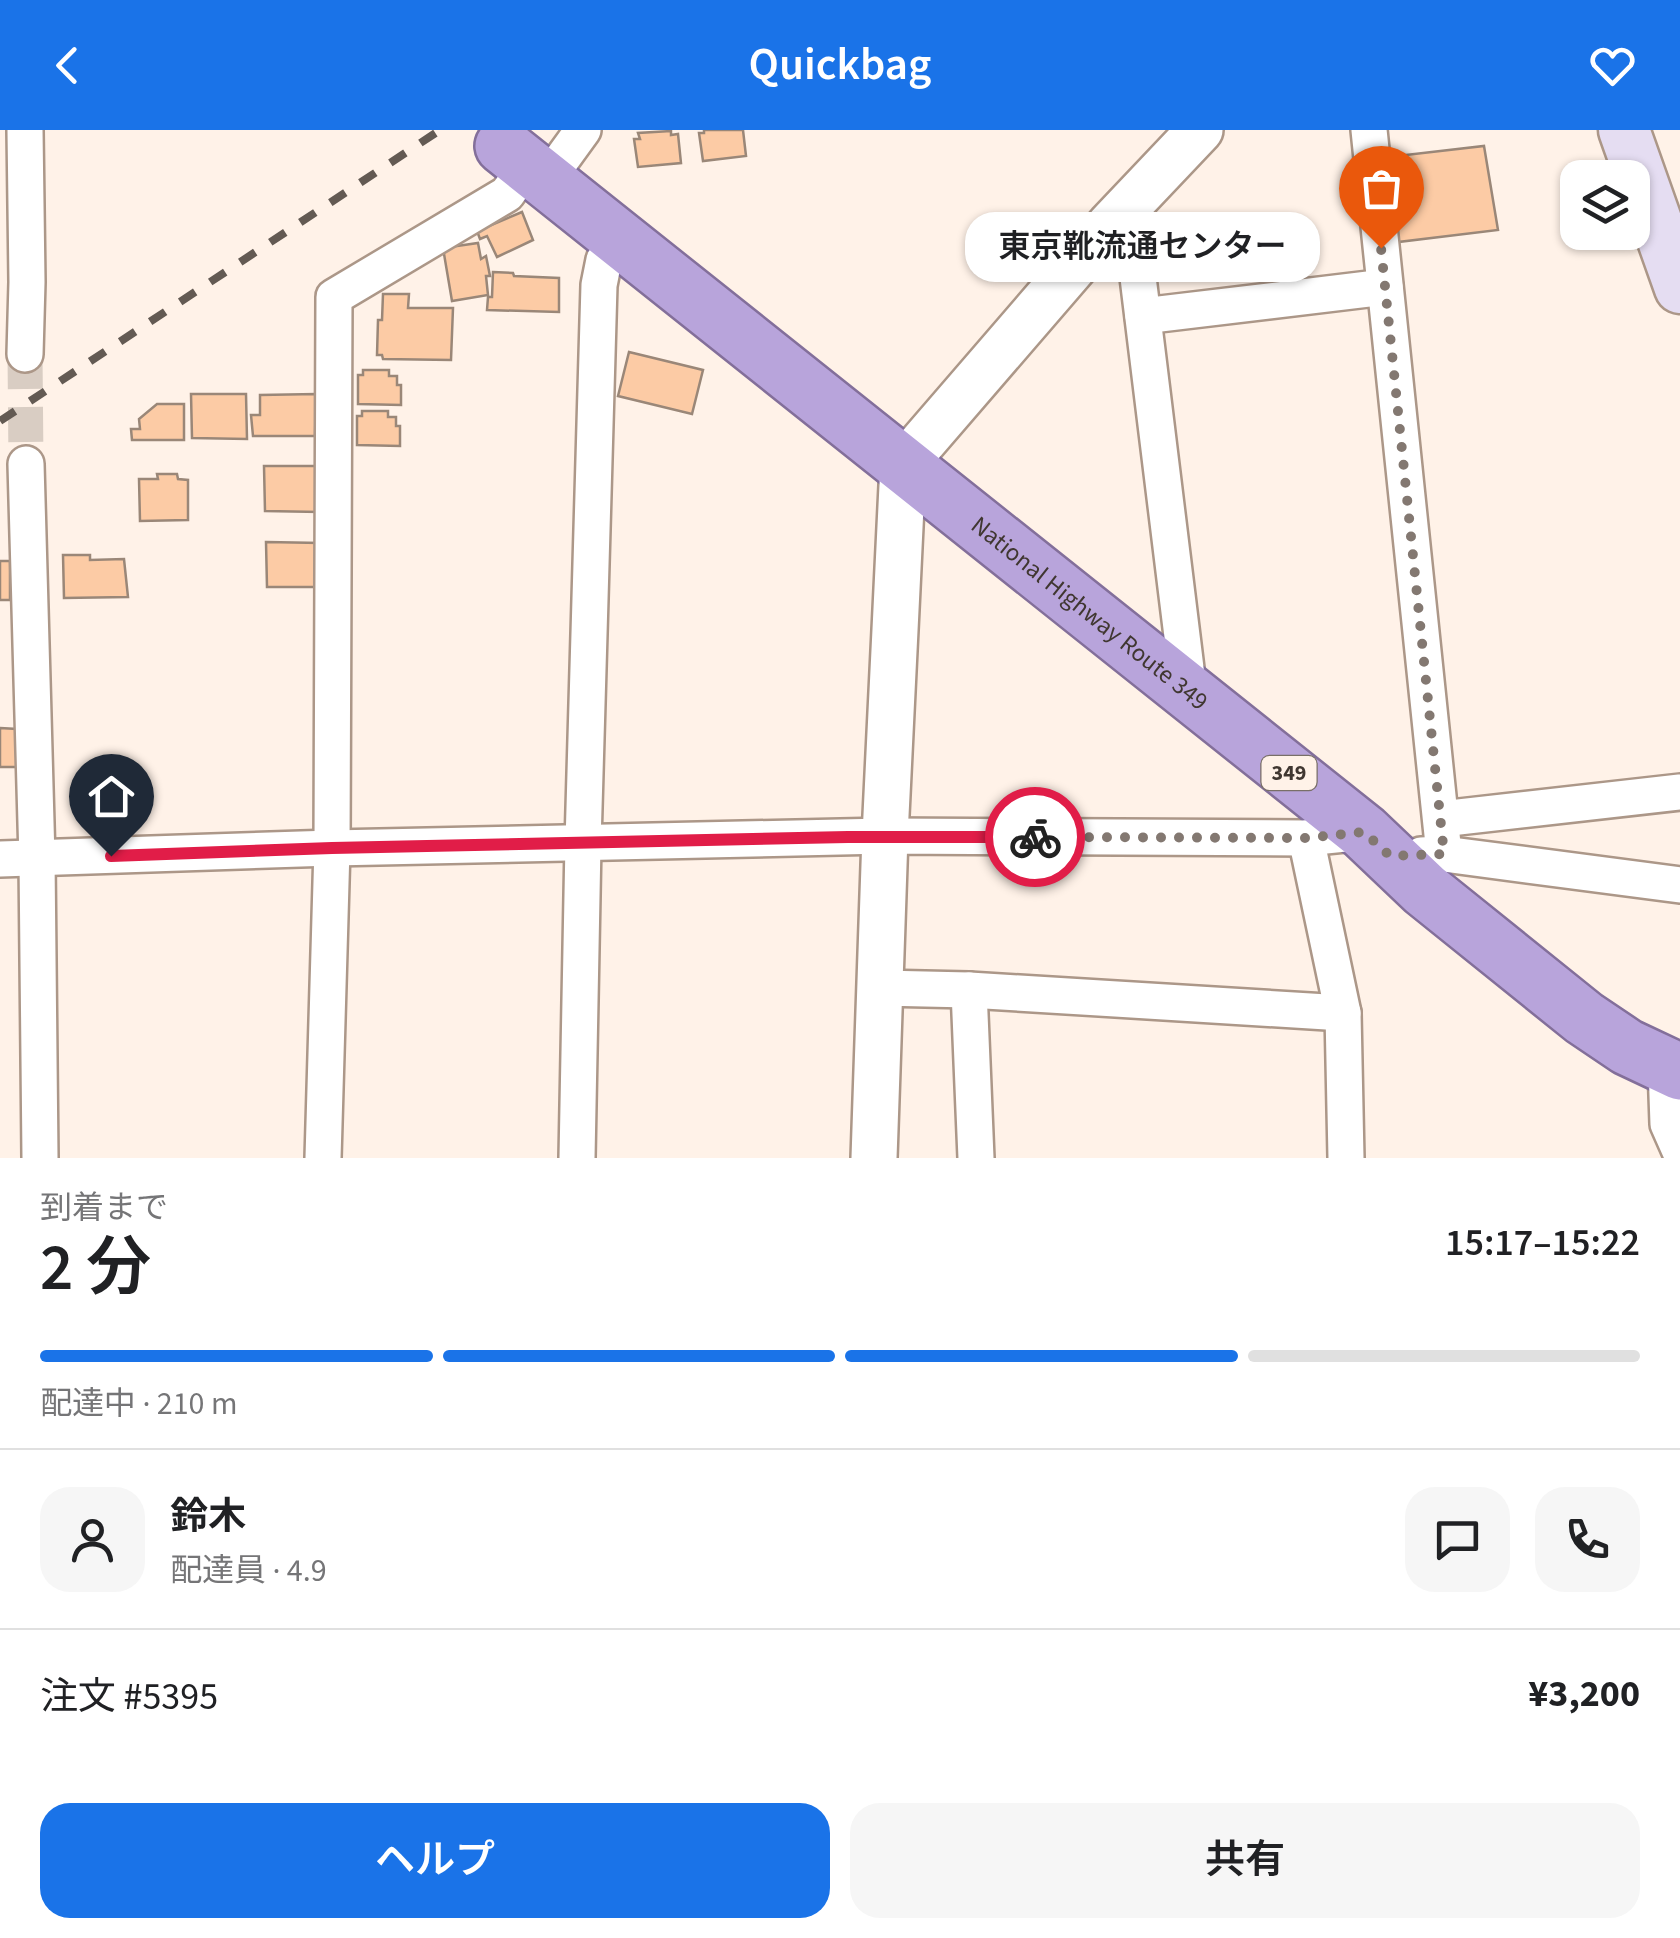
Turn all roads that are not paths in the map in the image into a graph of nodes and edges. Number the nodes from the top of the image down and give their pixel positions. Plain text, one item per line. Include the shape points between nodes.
1 (24, 130) edge
2 (583, 130) edge
3 (1200, 130) edge
4 (1369, 130) edge
5 (1624, 130) edge
6 (525, 164) junction
7 (1110, 225) junction
8 (632, 250) junction
9 (13, 283) edge
10 (1385, 287) junction
11 (1680, 288) edge
12 (1143, 316) junction
13 (25, 354) tunnel mouth
14 (26, 464) tunnel mouth
15 (902, 465) junction
16 (1189, 693) junction
17 (1680, 792) edge
18 (885, 836) junction
19 (1442, 837) junction
20 (1306, 838) junction
21 (583, 844) junction
22 (1377, 844) junction
23 (332, 848) junction
24 (0, 858) edge
25 (37, 859) junction
26 (1680, 885) edge
27 (881, 988) junction
28 (968, 990) junction
29 (1343, 1013) junction
30 (1673, 1070) edge
31 (1680, 1151) edge
32 (40, 1158) edge
33 (323, 1158) edge
34 (577, 1158) edge
35 (874, 1158) edge
36 (976, 1158) edge
37 (1346, 1158) edge

1 - 9 street
2 - 6 street
3 - 7 street
4 - 10 street
5 - 11 main road
6 - 8 highway, National Highway Route 349 / 349
6 - 23 street via 507,194 334,297
7 - 12 street via 1136,261
7 - 15 street
8 - 15 highway, National Highway Route 349 / 349
8 - 21 street via 604,260 599,285
9 - 13 street
10 - 12 street
10 - 19 street
12 - 16 street
14 - 25 street
15 - 16 highway, National Highway Route 349 / 349
15 - 18 street
16 - 22 highway, National Highway Route 349 / 349
17 - 19 street
18 - 20 street
18 - 21 street
18 - 27 street
19 - 22 street
19 - 26 street
20 - 22 street
20 - 29 street
21 - 23 street
21 - 34 street
22 - 30 highway, National Highway Route 349 / 349 via 1584,1018
23 - 25 street
23 - 33 street
24 - 25 street
25 - 32 street
27 - 28 street
27 - 35 street
28 - 29 street
28 - 36 street
29 - 37 street
30 - 31 street via 1668,1124

